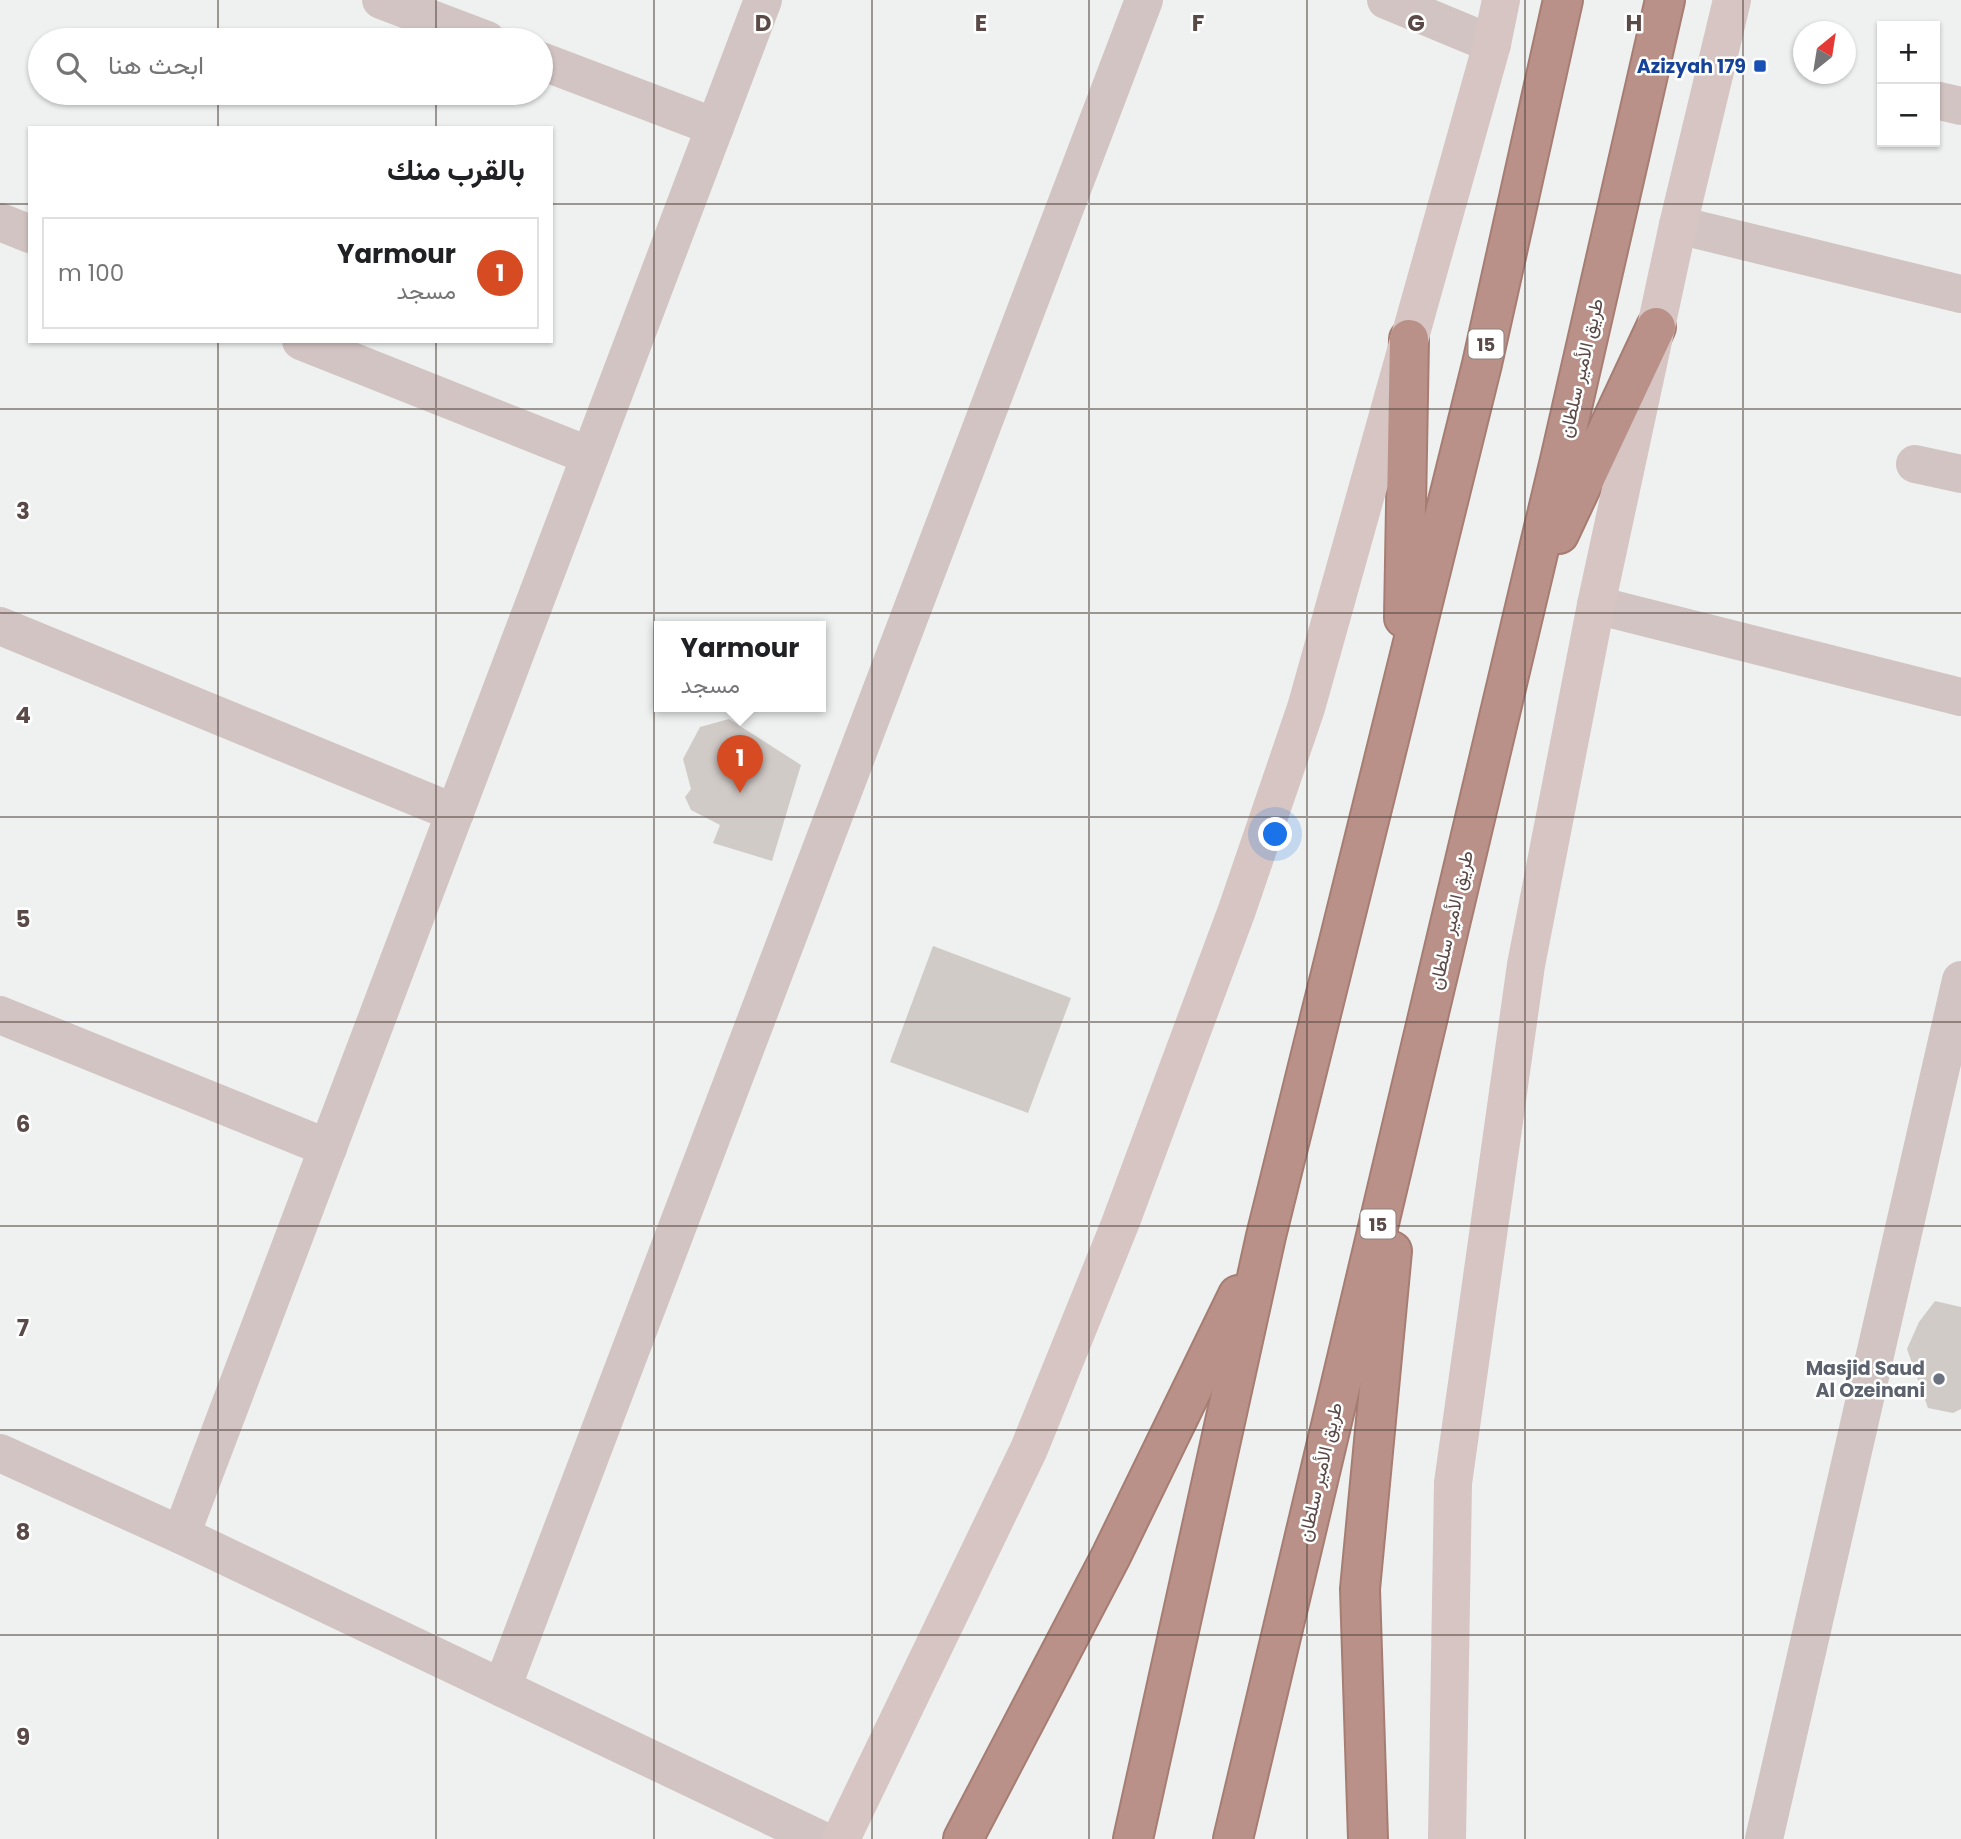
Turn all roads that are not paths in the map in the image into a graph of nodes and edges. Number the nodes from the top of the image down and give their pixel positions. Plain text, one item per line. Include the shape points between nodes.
1 (381, 0) edge
2 (763, 0) edge
3 (1144, 0) edge
4 (1386, 0) edge
5 (1501, 0) edge
6 (1563, 0) edge
7 (1665, 0) edge
8 (1732, 0) edge
9 (455, 28) edge
10 (1492, 44) junction
11 (553, 66) edge
12 (1940, 101) edge
13 (1961, 106) edge
14 (715, 127) junction
15 (0, 222) edge
16 (1678, 225) junction
17 (28, 233) edge
18 (1961, 294) edge
19 (1656, 327) junction
20 (1409, 340) junction
21 (306, 343) edge
22 (590, 456) junction
23 (1915, 464) dead end
24 (1961, 474) edge
25 (1596, 605) junction
26 (1524, 609) junction
27 (0, 626) edge
28 (1402, 686) junction
29 (1961, 697) edge
30 (455, 813) junction
31 (1961, 980) edge
32 (0, 1015) edge
33 (1406, 1107) junction
34 (328, 1148) junction
35 (1266, 1236) junction
36 (0, 1453) edge
37 (181, 1535) junction
38 (502, 1688) junction
39 (819, 1839) edge
40 (841, 1839) edge
41 (963, 1839) edge
42 (1133, 1839) edge
43 (1233, 1839) edge
44 (1368, 1839) edge
45 (1447, 1839) edge
46 (1764, 1839) edge

1 - 9 street
2 - 14 street
3 - 38 street
4 - 10 street
5 - 10 street
6 - 28 highway, 15 via 1482,364
7 - 26 highway, طريق الأمير سلطان / 15
8 - 16 street
10 - 20 street
11 - 14 street
12 - 13 street
14 - 22 street
15 - 17 street
16 - 18 street
16 - 19 street
19 - 25 street
19 - 26 highway
20 - 28 highway
20 - 40 street via 1306,708 1237,910 1120,1224 1029,1449
21 - 22 street
22 - 30 street
23 - 24 street
25 - 29 street
25 - 45 street via 1526,965 1453,1483
26 - 33 highway, طريق الأمير سلطان / 15
27 - 30 street
28 - 35 highway, 15
30 - 34 street
31 - 46 street
32 - 34 street
33 - 43 highway, طريق الأمير سلطان / 15
33 - 44 highway via 1360,1589
34 - 37 street
35 - 41 highway via 1111,1556
35 - 42 highway, 15
36 - 37 street
37 - 38 street
38 - 39 street

